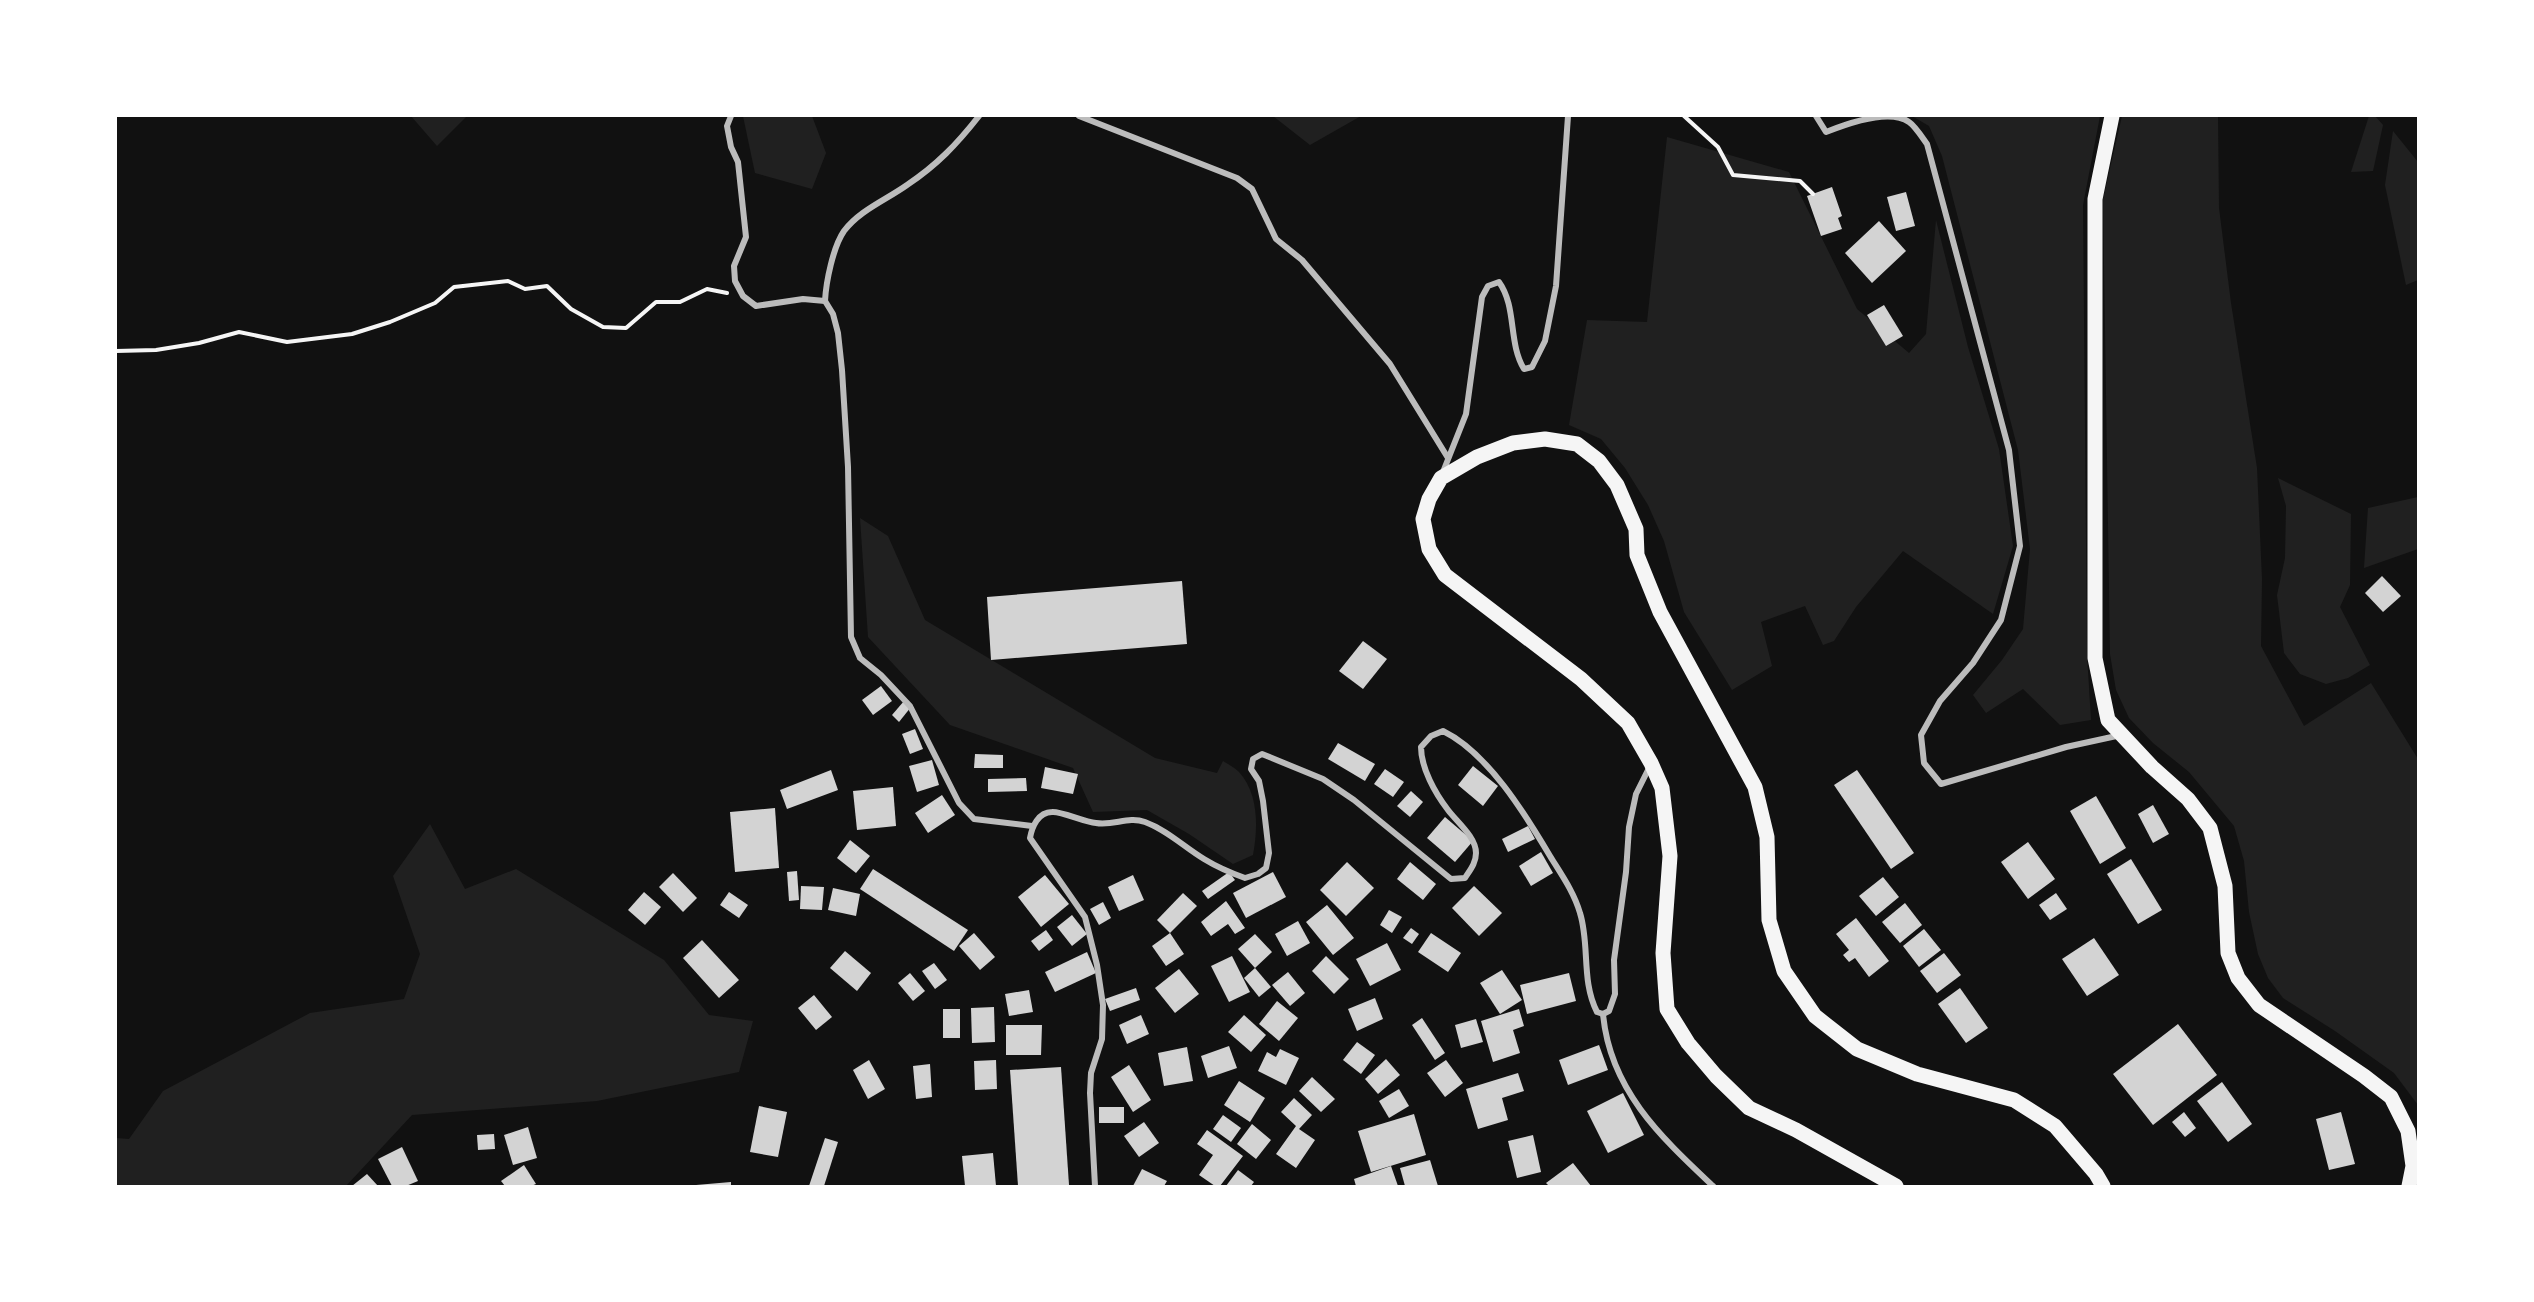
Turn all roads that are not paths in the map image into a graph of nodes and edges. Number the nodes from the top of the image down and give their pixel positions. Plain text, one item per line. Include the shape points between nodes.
1 (731, 116) edge
2 (979, 116) edge
3 (1079, 116) edge
4 (1568, 116) edge
5 (1816, 116) edge
6 (2112, 116) edge
7 (825, 301) junction
8 (1448, 458) junction
9 (1441, 478) junction
10 (2121, 735) junction
11 (1651, 763) junction
12 (1032, 826) junction
13 (1603, 1014) junction
14 (1095, 1186) edge
15 (1713, 1186) edge
16 (1896, 1186) edge
17 (2103, 1186) edge
18 (2409, 1186) edge

1 - 7 street via 727,126 738,162 746,237 734,266 735,281 743,296 756,306 803,299
2 - 7 street via 956,146 931,168 864,212 843,232
3 - 8 street via 1237,178 1252,189 1276,239 1302,260 1390,364
4 - 8 street via 1556,286 1545,341 1532,367 1524,369 1517,358 1506,291 1499,282 1488,286 1482,297 1466,414
5 - 10 street via 1826,132 1883,116 1908,121 1927,144 2009,450 2020,546 2001,620 1973,663 1940,701 1921,735 1924,763 1941,784
6 - 10 highway via 2095,199 2095,658 2108,720
7 - 12 street via 838,333 843,381 851,637 860,658 910,706 959,803 974,819
8 - 9 street
9 - 11 highway via 1423,519 1429,549 1445,575 1581,679 1628,723
9 - 17 highway via 1477,457 1513,443 1545,439 1577,444 1599,461 1617,485 1636,530 1637,555 1660,612 1755,787 1767,837 1769,920 1784,971 1815,1016 1857,1050 1917,1074 2014,1100 2055,1126
10 - 18 highway via 2188,798 2210,828 2225,886 2228,953 2238,978 2259,1005 2391,1097 2408,1131 2413,1166
11 - 13 street via 1636,794 1629,827 1614,960 1615,994 1609,1011
11 - 16 highway via 1662,788 1670,856 1663,953 1667,1009 1688,1043 1749,1108
12 - 13 street via 1040,816 1052,812 1096,823 1114,824 1130,819 1160,828 1228,872 1245,878 1258,874 1266,868 1269,853 1259,781 1251,770 1253,759 1262,754 1323,779 1451,879 1465,878 1477,852 1473,841 1447,809 1421,763 1421,747 1431,736 1443,731 1457,738 1496,777 1522,810 1569,887 1581,914 1589,997 1597,1012
12 - 14 street via 1030,838 1085,917 1097,965 1102,1039 1091,1073 1090,1094
13 - 15 street via 1605,1035 1623,1085 1656,1132

